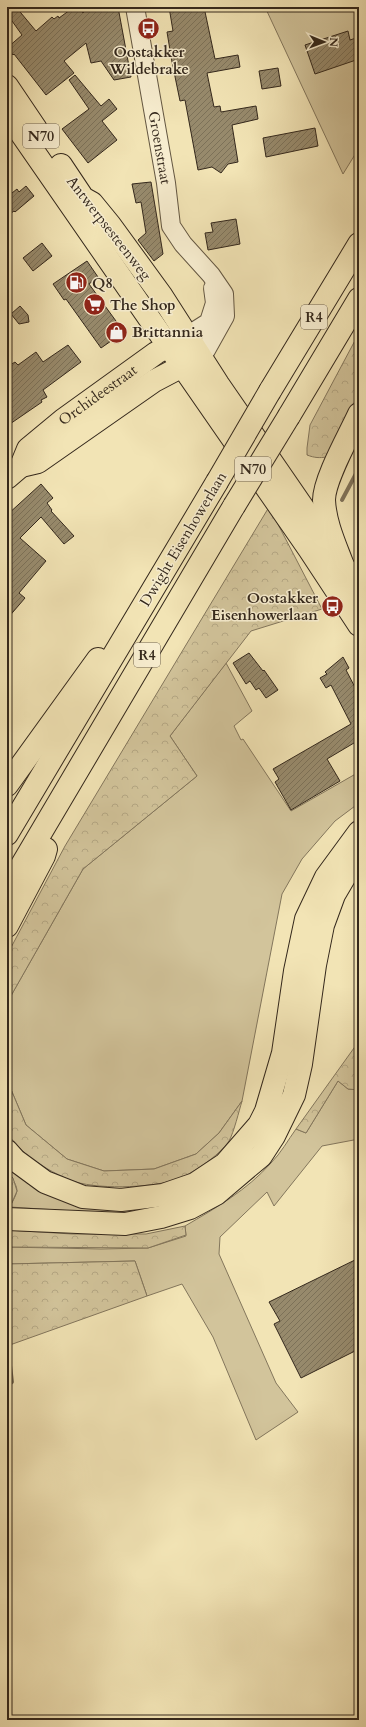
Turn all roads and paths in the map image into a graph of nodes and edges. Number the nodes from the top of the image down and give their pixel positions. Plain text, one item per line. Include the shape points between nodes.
1 (135, 7) edge
2 (7, 86) edge
3 (7, 113) edge
4 (359, 244) edge
5 (211, 275) junction
6 (359, 299) edge
7 (187, 336) junction
8 (168, 347) junction
9 (200, 356) junction
10 (182, 367) junction
11 (359, 414) edge
12 (14, 472) edge
13 (342, 563) junction
14 (359, 589) edge
15 (136, 619) junction
16 (359, 625) edge
17 (7, 785) edge
18 (59, 803) junction
19 (359, 832) edge
20 (7, 834) edge
21 (359, 858) edge
22 (359, 879) edge
23 (7, 890) edge
24 (323, 925) junction
25 (7, 926) edge
26 (7, 1151) edge
27 (7, 1219) edge

1 - 5 street, Groenstraat via 171,226 183,244
2 - 7 main road, Antwerpsesteenweg / N70 via 84,198 110,225 161,295
3 - 8 main road, Antwerpsesteenweg / N70
4 - 15 main road, Dwight Eisenhowerlaan / R4, bridge
5 - 7 street via 215,303 208,322
5 - 9 street, Groenstraat via 224,294 225,316 209,347
6 - 18 main road, Dwight Eisenhowerlaan / R4, bridge
7 - 8 main road, Orchideestraat
7 - 9 main road, Antwerpsesteenweg / N70
8 - 10 main road, Antwerpsesteenweg / N70
8 - 12 main road, Orchideestraat via 63,420 28,449
9 - 10 main road, Orchideestraat
9 - 13 main road, Antwerpsesteenweg / N70
10 - 12 main road, Orchideestraat via 150,383 38,462
10 - 16 main road, Antwerpsesteenweg / N70
11 - 13 main road via 337,460 324,499 326,520
13 - 14 main road, Antwerpsesteenweg / N70
15 - 17 main road via 95,662
15 - 20 main road, Dwight Eisenhowerlaan / R4
18 - 23 main road, Dwight Eisenhowerlaan / R4
18 - 25 main road via 44,856
19 - 26 main road via 326,877 306,919 295,971 283,1053 266,1111 259,1125 225,1164 195,1184 170,1193 121,1200 83,1197 45,1182 14,1160
21 - 24 main road via 351,866 334,895
22 - 24 main road via 341,906
24 - 27 main road via 294,1094 274,1136 261,1156 216,1194 190,1208 161,1217 125,1224

